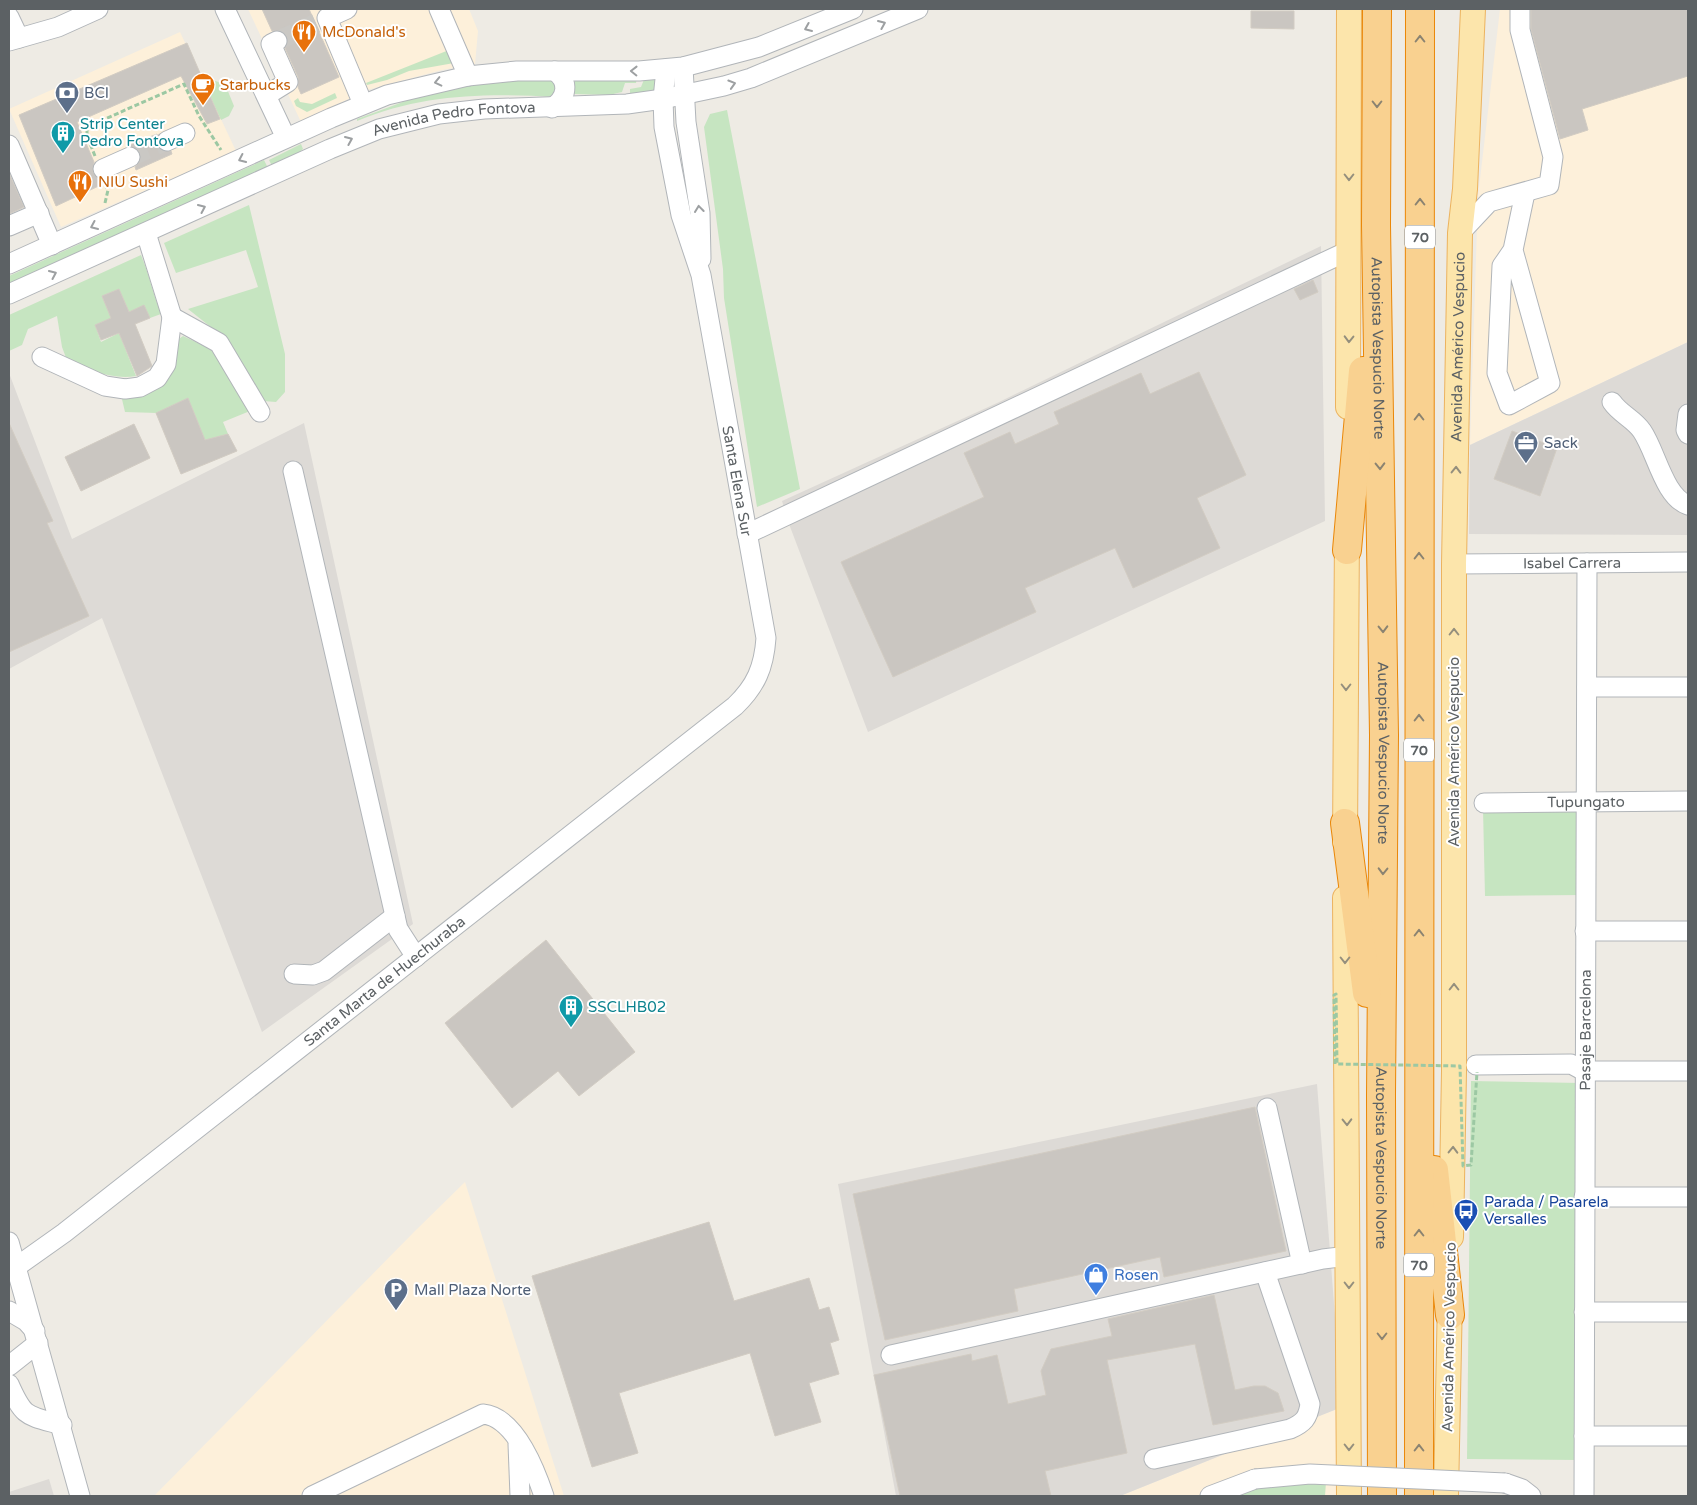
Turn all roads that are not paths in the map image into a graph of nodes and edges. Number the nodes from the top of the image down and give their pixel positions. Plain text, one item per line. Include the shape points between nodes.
1 (98, 9) edge
2 (225, 9) edge
3 (347, 9) edge
4 (439, 9) edge
5 (853, 9) edge
6 (918, 9) edge
7 (1377, 9) edge
8 (1420, 9) edge
9 (1473, 9) edge
10 (1520, 9) edge
11 (1346, 11) edge
12 (9, 17) edge
13 (14, 39) edge
14 (277, 41) dead end
15 (674, 68) junction
16 (555, 71) junction
17 (468, 76) junction
18 (267, 95) junction
19 (684, 95) junction
20 (663, 99) junction
21 (363, 104) junction
22 (552, 108) junction
23 (185, 133) dead end
24 (286, 138) junction
25 (166, 141) tunnel mouth
26 (9, 146) edge
27 (130, 157) tunnel mouth
28 (102, 171) road end
29 (1465, 188) junction
30 (1525, 193) junction
31 (1489, 202) junction
32 (39, 213) junction
33 (1376, 225) junction
34 (9, 226) edge
35 (146, 233) junction
36 (1460, 233) junction
37 (52, 245) junction
38 (1350, 250) junction
39 (1513, 250) junction
40 (9, 264) edge
41 (701, 275) junction
42 (9, 294) edge
43 (172, 317) junction
44 (42, 357) dead end
45 (1612, 402) dead end
46 (260, 412) dead end
47 (1688, 414) edge
48 (1688, 434) edge
49 (293, 471) dead end
50 (1688, 505) edge
51 (746, 534) junction
52 (1347, 550) junction
53 (1688, 562) edge
54 (1587, 563) junction
55 (1454, 564) junction
56 (754, 685) joint
57 (1688, 687) edge
58 (1587, 688) junction
59 (1688, 801) edge
60 (1586, 802) junction
61 (1484, 803) dead end
62 (1345, 824) junction
63 (395, 916) junction
64 (1585, 931) junction
65 (1688, 931) edge
66 (416, 957) junction
67 (294, 974) dead end
68 (1418, 1035) junction
69 (1477, 1068) road end
70 (1584, 1071) junction
71 (1688, 1071) edge
72 (1381, 1095) junction
73 (1267, 1108) dead end
74 (1688, 1197) edge
75 (1584, 1198) junction
76 (9, 1242) edge
77 (1348, 1256) junction
78 (1302, 1264) junction
79 (12, 1269) edge
80 (1265, 1272) junction
81 (9, 1311) edge
82 (1584, 1312) junction
83 (1688, 1312) edge
84 (1450, 1314) junction
85 (36, 1337) junction
86 (891, 1355) dead end
87 (9, 1366) edge
88 (9, 1384) edge
89 (62, 1425) junction
90 (1584, 1436) junction
91 (1688, 1436) edge
92 (518, 1442) junction
93 (1154, 1459) dead end
94 (80, 1496) edge
95 (312, 1496) edge
96 (520, 1496) edge
97 (544, 1496) edge
98 (1210, 1496) edge
99 (1349, 1496) edge
100 (1382, 1496) edge
101 (1419, 1496) edge
102 (1446, 1496) edge
103 (1531, 1496) edge
104 (1584, 1496) edge

1 - 13 street via 58,27
2 - 18 street
3 - 21 street via 322,20
4 - 17 street
5 -> 15 street, Avenida Pedro Fontova via 759,47
19 -> 6 street, Avenida Pedro Fontova via 751,78
7 -> 33 highway, Autopista Vespucio Norte / 70
68 -> 8 highway, 70
9 - 29 main road, Avenida Américo Vespucio
10 - 30 street via 1520,30 1553,157 1549,185
11 -> 38 main road
12 - 13 street
14 - 18 street via 271,44 288,82
15 -> 16 street, Avenida Pedro Fontova
15 - 19 street, Santa Elena Sur
15 - 20 street, Santa Elena Sur
16 - 17 street, Avenida Pedro Fontova
16 - 22 street via 564,80 566,89 560,102
17 -> 21 street, Avenida Pedro Fontova via 419,86
18 - 24 street
19 - 20 street, Avenida Pedro Fontova
41 -> 19 street, Santa Elena Sur via 700,213
20 - 22 street, Avenida Pedro Fontova
20 - 41 street, Santa Elena Sur via 664,127 681,215
21 - 24 street, Avenida Pedro Fontova
35 -> 22 street, Avenida Pedro Fontova via 379,129 464,111
23 - 25 street
24 -> 37 street, Avenida Pedro Fontova
26 - 32 street
27 - 28 street
29 - 31 street
29 - 36 main road, Avenida Américo Vespucio
30 - 31 street
30 - 39 street
31 - 36 street
32 - 34 street
32 - 37 street
33 - 52 highway
33 -> 72 highway, Autopista Vespucio Norte / 70 via 1384,735
42 -> 35 street, Avenida Pedro Fontova
35 - 43 street
55 -> 36 main road, Avenida Américo Vespucio
37 - 40 street, Avenida Pedro Fontova
38 - 51 street
38 -> 52 main road
39 - 39 street via 1550,383 1509,405 1497,374 1502,266
41 - 51 street, Santa Elena Sur
43 - 44 street via 166,364 157,378 140,387 105,386
43 - 46 street via 219,343
45 - 50 street via 1640,429 1670,489 1681,503
47 - 48 street
49 - 63 street
51 - 56 street, Santa Elena Sur via 766,638 765,657
52 -> 62 main road
53 - 54 street, Isabel Carrera
54 - 55 street, Isabel Carrera
54 - 58 street, Pasaje Barcelona
84 -> 55 main road, Avenida Américo Vespucio via 1454,1071
56 - 66 street, Santa Marta de Huechuraba via 735,706
57 - 58 street
58 - 60 street, Pasaje Barcelona
59 - 60 street, Tupungato
60 - 61 street, Tupungato
60 - 64 street, Pasaje Barcelona
62 - 72 highway
62 -> 77 main road
63 - 66 street via 401,934
63 - 67 street via 324,971 313,975
64 - 65 street
64 - 70 street, Pasaje Barcelona
66 - 79 street, Santa Marta de Huechuraba via 64,1233
68 - 84 highway
101 -> 68 highway, 70
69 - 70 street via 1572,1064
70 - 71 street
70 - 75 street, Pasaje Barcelona
72 -> 100 highway, Autopista Vespucio Norte / 70
73 - 78 street
74 - 75 street
75 - 82 street, Pasaje Barcelona
76 - 79 street
77 - 78 street
77 -> 99 main road
78 - 80 street
79 - 85 street
80 - 86 street
80 - 93 street via 1310,1404 1309,1415 1302,1424 1290,1428
81 - 85 street via 26,1321
82 - 83 street
82 - 90 street, Pasaje Barcelona
84 - 102 main road, Avenida Américo Vespucio
85 - 87 street
85 - 89 street
88 - 89 street via 20,1407 30,1416
89 - 94 street
90 - 91 street
90 - 104 street, Pasaje Barcelona
92 - 95 street via 501,1419 483,1414
92 - 96 street
92 - 97 street via 536,1472
98 - 103 street, bridge via 1255,1479 1310,1474 1505,1483

